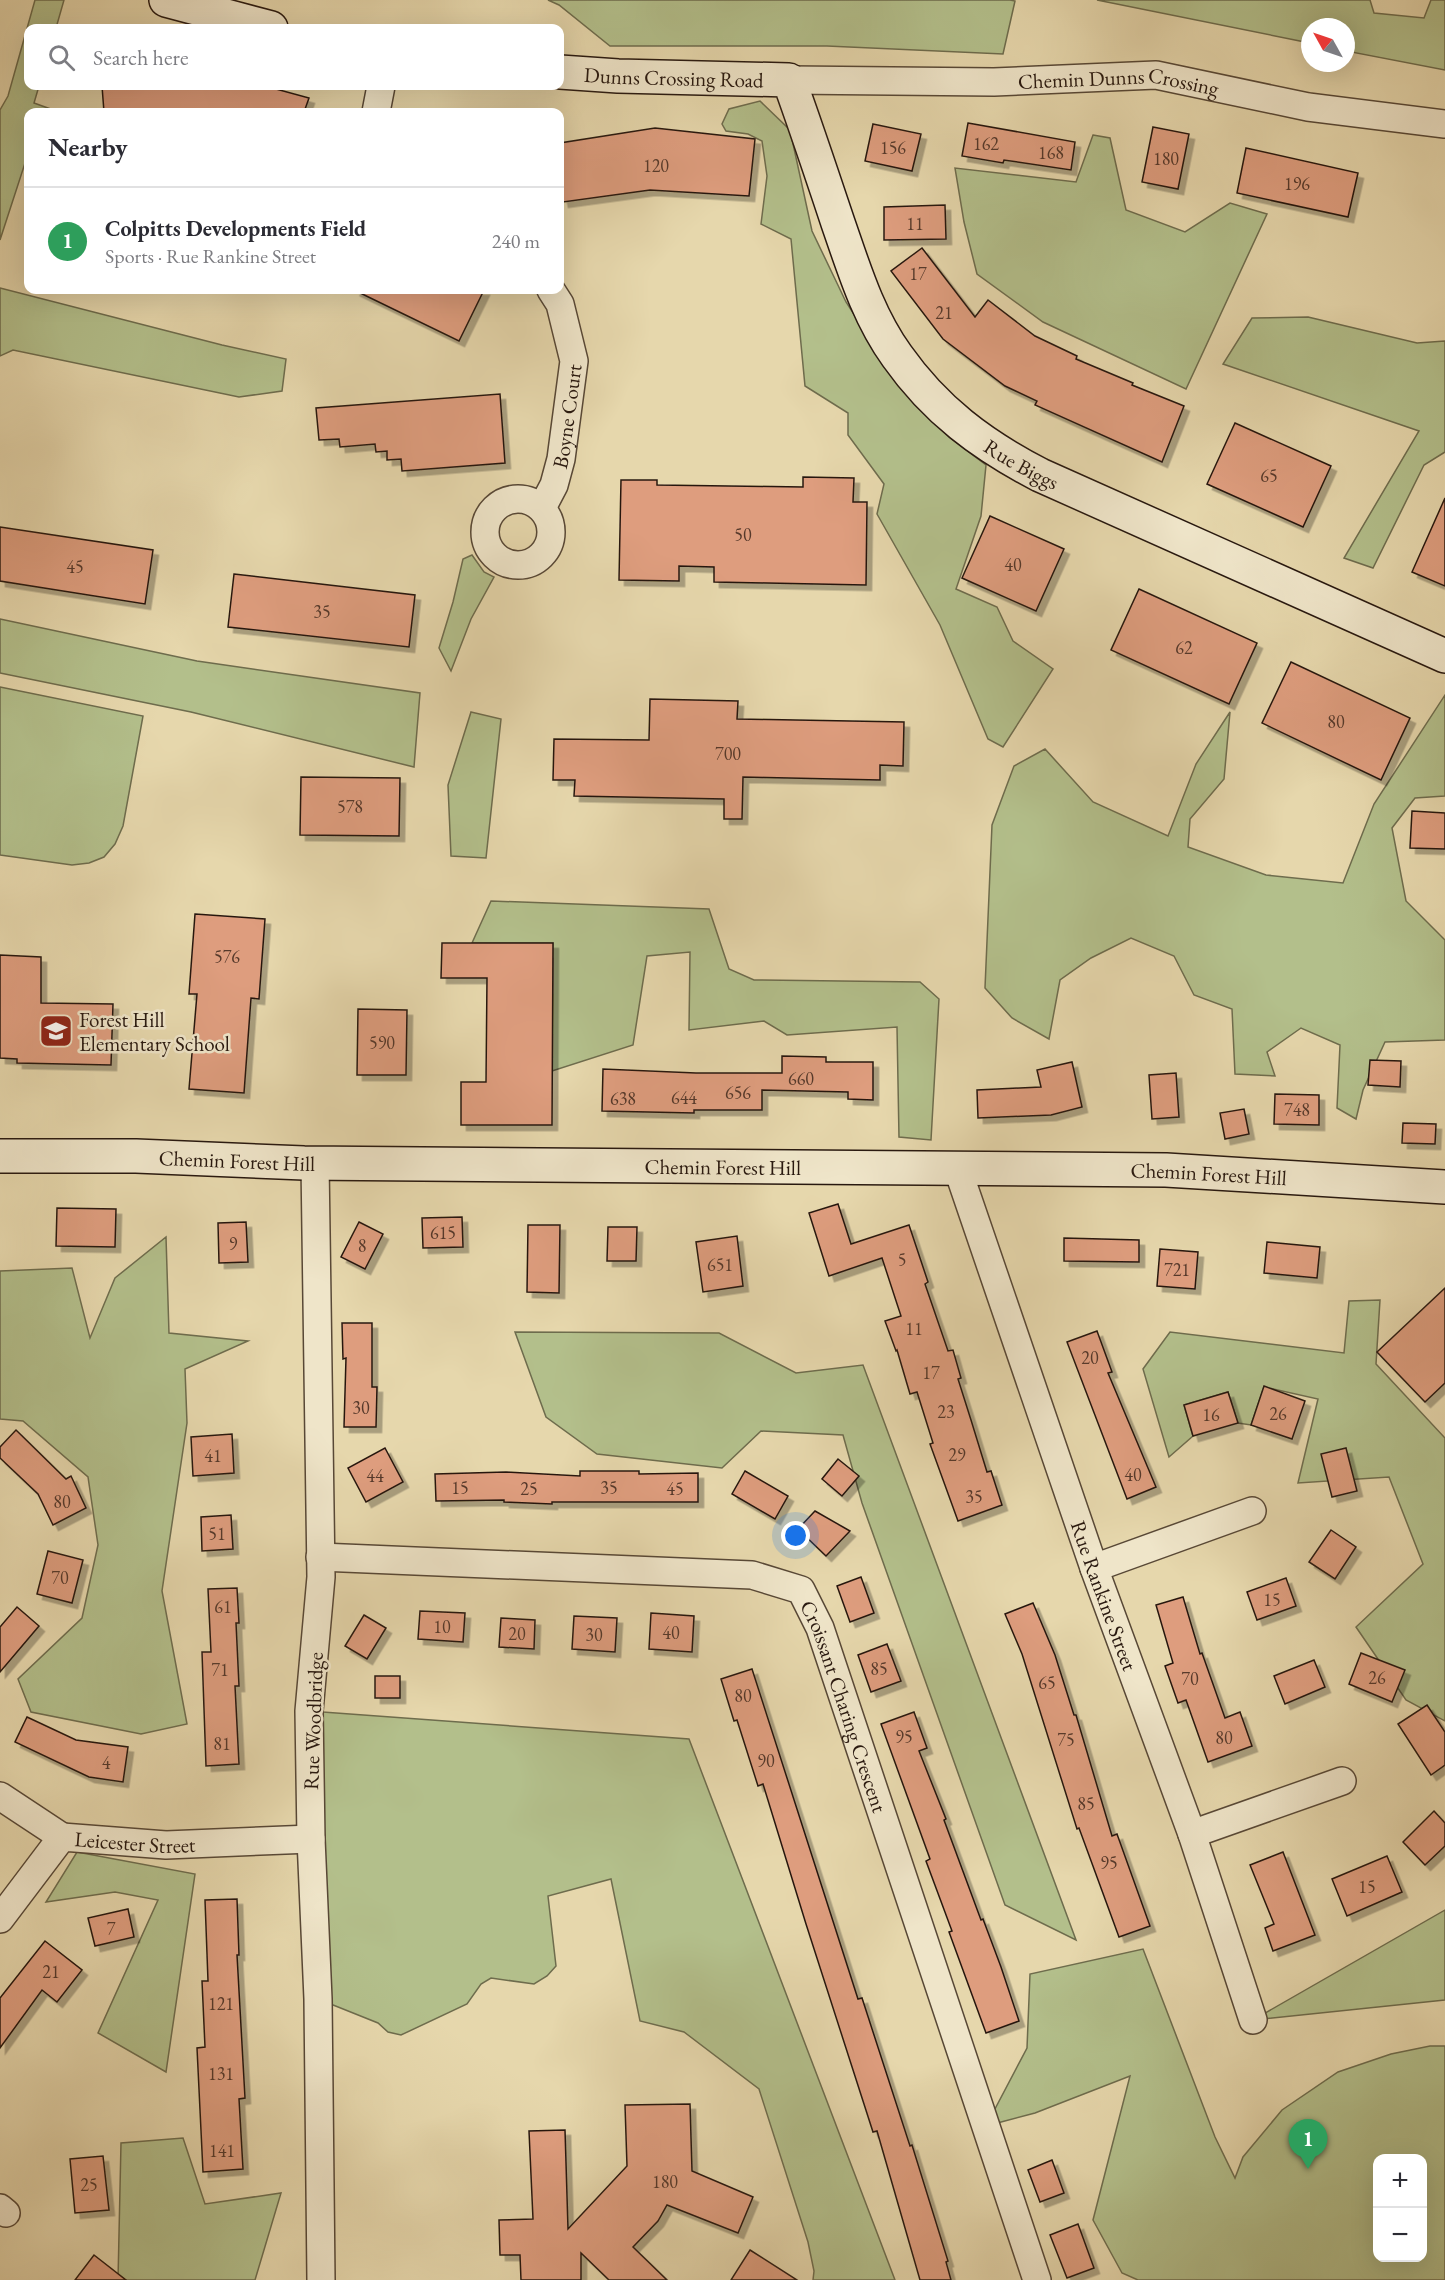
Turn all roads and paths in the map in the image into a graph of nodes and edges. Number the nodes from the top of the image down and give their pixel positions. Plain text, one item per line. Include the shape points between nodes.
1 (166, 0) edge
2 (257, 24) edge
3 (564, 72) edge
4 (789, 80) junction
5 (380, 90) edge
6 (377, 108) edge
7 (1445, 124) edge
8 (554, 294) edge
9 (542, 508) dead end
10 (1445, 656) edge
11 (0, 1156) edge
12 (315, 1163) junction
13 (958, 1170) junction
14 (1445, 1187) edge
15 (1252, 1511) dead end
16 (320, 1557) junction
17 (1094, 1568) junction
18 (1342, 1781) dead end
19 (0, 1796) edge
20 (1192, 1834) junction
21 (62, 1837) junction
22 (311, 1839) junction
23 (0, 1919) edge
24 (1254, 2020) dead end
25 (321, 2280) edge
26 (1037, 2280) edge

1 - 2 street
3 - 4 street, Dunns Crossing Road
4 - 7 street, Chemin Dunns Crossing via 994,82 1156,75 1308,107
4 - 10 street, Rue Biggs via 874,318 896,356 919,384 967,430 1003,456 1040,475
5 - 6 street
8 - 9 street, Boyne Court via 560,304 574,362 561,459
11 - 12 street, Chemin Forest Hill via 136,1156
12 - 13 street, Chemin Forest Hill
12 - 16 street, Rue Woodbridge
13 - 14 street, Chemin Forest Hill via 1166,1170
13 - 17 street, Rue Rankine Street
15 - 17 street
16 - 22 street, Rue Woodbridge via 309,1711
16 - 26 street, Croissant Charing Crescent via 752,1575 801,1590 824,1640
17 - 20 street, Rue Rankine Street
18 - 20 street
19 - 21 street
20 - 24 street, Rue Rankine Street
21 - 22 street, Leicester Street via 166,1845
21 - 23 street, Leicester Street
22 - 25 street, Rue Woodbridge via 318,1999

